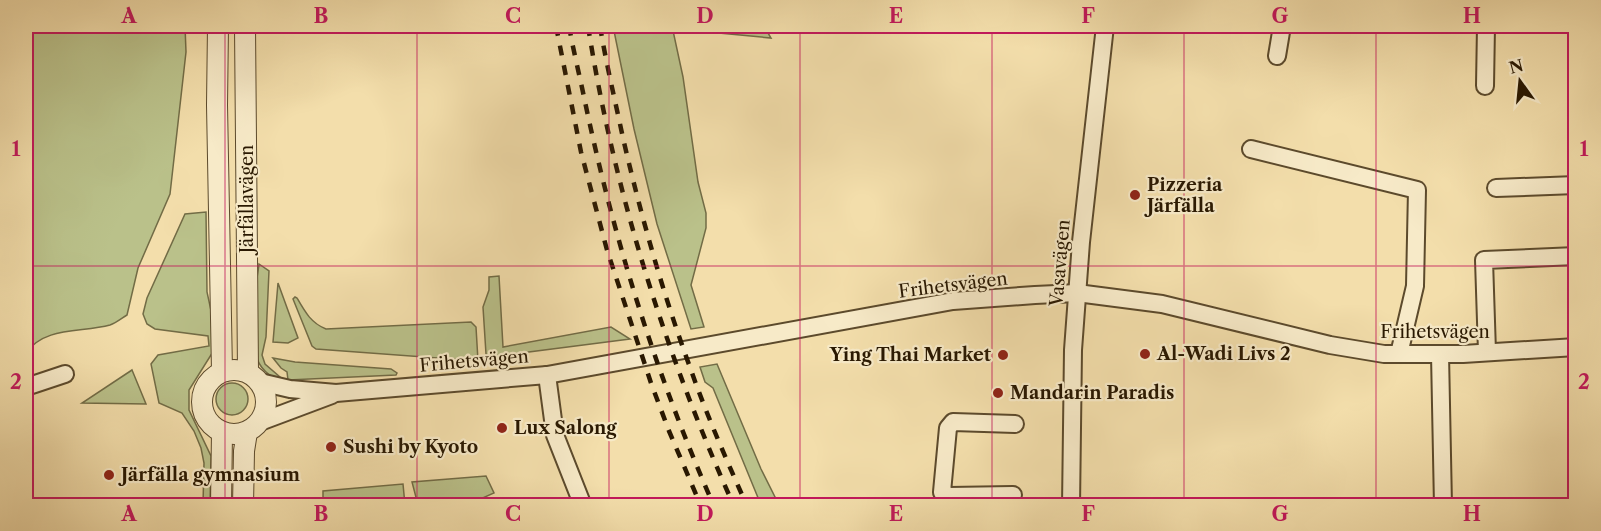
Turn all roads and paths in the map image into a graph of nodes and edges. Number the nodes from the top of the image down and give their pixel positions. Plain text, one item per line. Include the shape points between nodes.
1 (218, 26) edge
2 (246, 26) edge
3 (1105, 26) edge
4 (1282, 26) edge
5 (1486, 26) edge
6 (1277, 57) dead end
7 (1485, 86) dead end
8 (1251, 149) dead end
9 (1575, 185) edge
10 (1496, 188) dead end
11 (1575, 256) edge
12 (1077, 293) junction
13 (1575, 347) edge
14 (1487, 352) junction
15 (1399, 354) junction
16 (1440, 354) junction
17 (222, 371) junction
18 (65, 374) dead end
19 (547, 375) junction
20 (254, 377) junction
21 (26, 387) edge
22 (336, 393) junction
23 (1015, 424) dead end
24 (253, 427) junction
25 (222, 432) junction
26 (1012, 495) dead end
27 (221, 506) edge
28 (243, 506) edge
29 (583, 506) edge
30 (1071, 506) edge
31 (1443, 506) edge

1 - 17 street, Järfällavägen
2 - 20 street, Järfällavägen
3 - 12 street, Vasavägen
4 - 6 street
5 - 7 street
8 - 15 street via 1417,190 1415,286
9 - 10 street
11 - 14 street via 1485,260
12 - 15 street, Frihetsvägen via 1162,304 1330,345
12 - 19 street, Frihetsvägen via 953,301
12 - 30 street, Vasavägen
13 - 14 street, Frihetsvägen
14 - 16 street, Frihetsvägen
15 - 16 street, Frihetsvägen
16 - 31 street
17 - 20 street via 235,369
17 - 25 street via 208,382 201,402 206,419
18 - 21 street
19 - 22 street, Frihetsvägen
19 - 29 street via 555,435
20 - 22 street, Frihetsvägen via 290,389
20 - 24 street via 266,392 267,403
22 - 24 street, Frihetsvägen
23 - 26 street via 953,422 948,428 942,492 949,496
24 - 25 street via 234,434
24 - 28 street via 244,451
25 - 27 street

